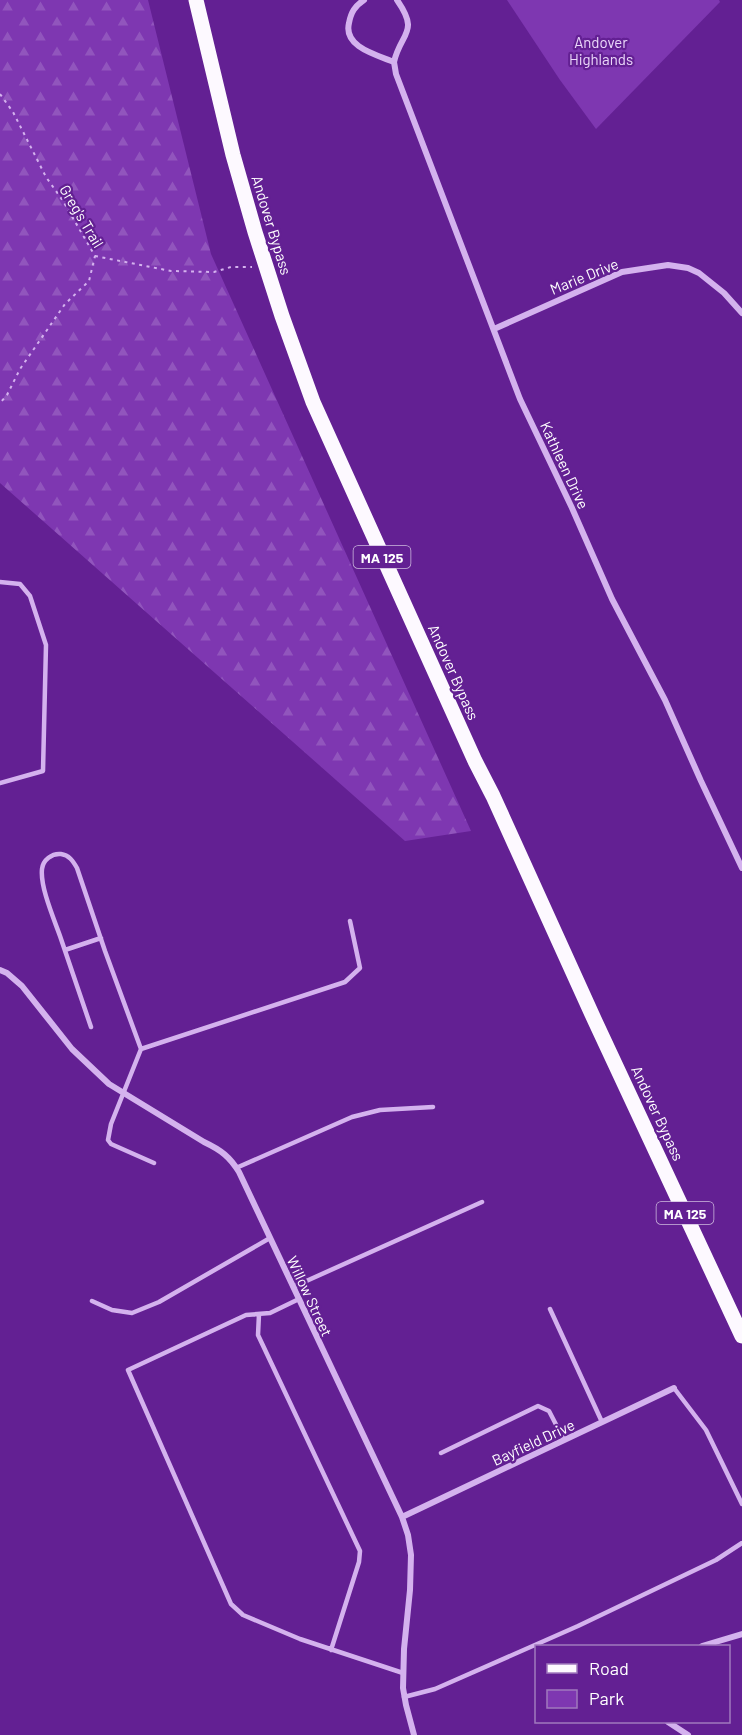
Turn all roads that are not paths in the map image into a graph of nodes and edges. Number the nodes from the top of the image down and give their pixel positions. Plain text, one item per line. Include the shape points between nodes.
1 (196, 0) edge
2 (364, 0) edge
3 (397, 0) edge
4 (394, 62) junction
5 (742, 314) edge
6 (494, 329) junction
7 (0, 582) edge
8 (0, 783) edge
9 (742, 868) edge
10 (350, 921) dead end
11 (101, 938) junction
12 (65, 950) junction
13 (0, 970) edge
14 (91, 1027) dead end
15 (141, 1049) junction
16 (123, 1094) junction
17 (433, 1107) dead end
18 (154, 1162) dead end
19 (236, 1168) junction
20 (482, 1202) dead end
21 (270, 1238) junction
22 (293, 1287) junction
23 (299, 1299) junction
24 (92, 1301) dead end
25 (550, 1309) dead end
26 (259, 1314) junction
27 (742, 1336) edge
28 (674, 1388) joint
29 (602, 1422) junction
30 (564, 1440) junction
31 (441, 1453) dead end
32 (742, 1504) edge
33 (402, 1517) junction
34 (742, 1543) edge
35 (742, 1634) edge
36 (708, 1645) edge
37 (331, 1650) junction
38 (403, 1673) junction
39 (404, 1697) junction
40 (670, 1723) edge
41 (414, 1735) edge
42 (688, 1735) edge

1 - 27 main road, Andover Bypass / MA 125 via 232,155 313,402
2 - 4 street via 351,14 349,35 369,52
3 - 4 street via 409,26
4 - 6 street, Kathleen Drive
5 - 6 street, Marie Drive via 699,273 668,264 622,272
6 - 9 street, Kathleen Drive via 520,399 612,599 665,700
7 - 8 lane via 20,584 30,596 46,645 43,771
10 - 15 lane via 360,968 345,982
11 - 12 lane
11 - 12 lane via 77,868 72,859 56,853 48,857 42,868 43,881
11 - 15 lane
12 - 14 lane
13 - 16 street, Willow Street via 22,986 72,1049
15 - 16 lane
16 - 18 lane via 108,1140
16 - 19 street, Willow Street via 221,1150
17 - 19 lane via 380,1110 352,1117
19 - 21 street, Willow Street
20 - 22 lane
21 - 22 street, Willow Street
21 - 24 lane via 159,1302 132,1313
22 - 23 street, Willow Street
23 - 26 lane
23 - 33 street, Willow Street
25 - 29 lane
26 - 37 lane via 258,1335 360,1551
26 - 37 lane via 246,1315 128,1370 231,1604 243,1616
28 - 29 street, Bayfield Drive
28 - 32 lane via 706,1430
29 - 30 street, Bayfield Drive
30 - 31 lane via 549,1411 538,1406
30 - 33 street, Bayfield Drive
33 - 38 street, Willow Street via 411,1555
34 - 39 lane via 716,1560 578,1626 435,1689
35 - 36 street
37 - 38 lane
38 - 39 street, Willow Street
39 - 41 street, Willow Street
40 - 42 street

